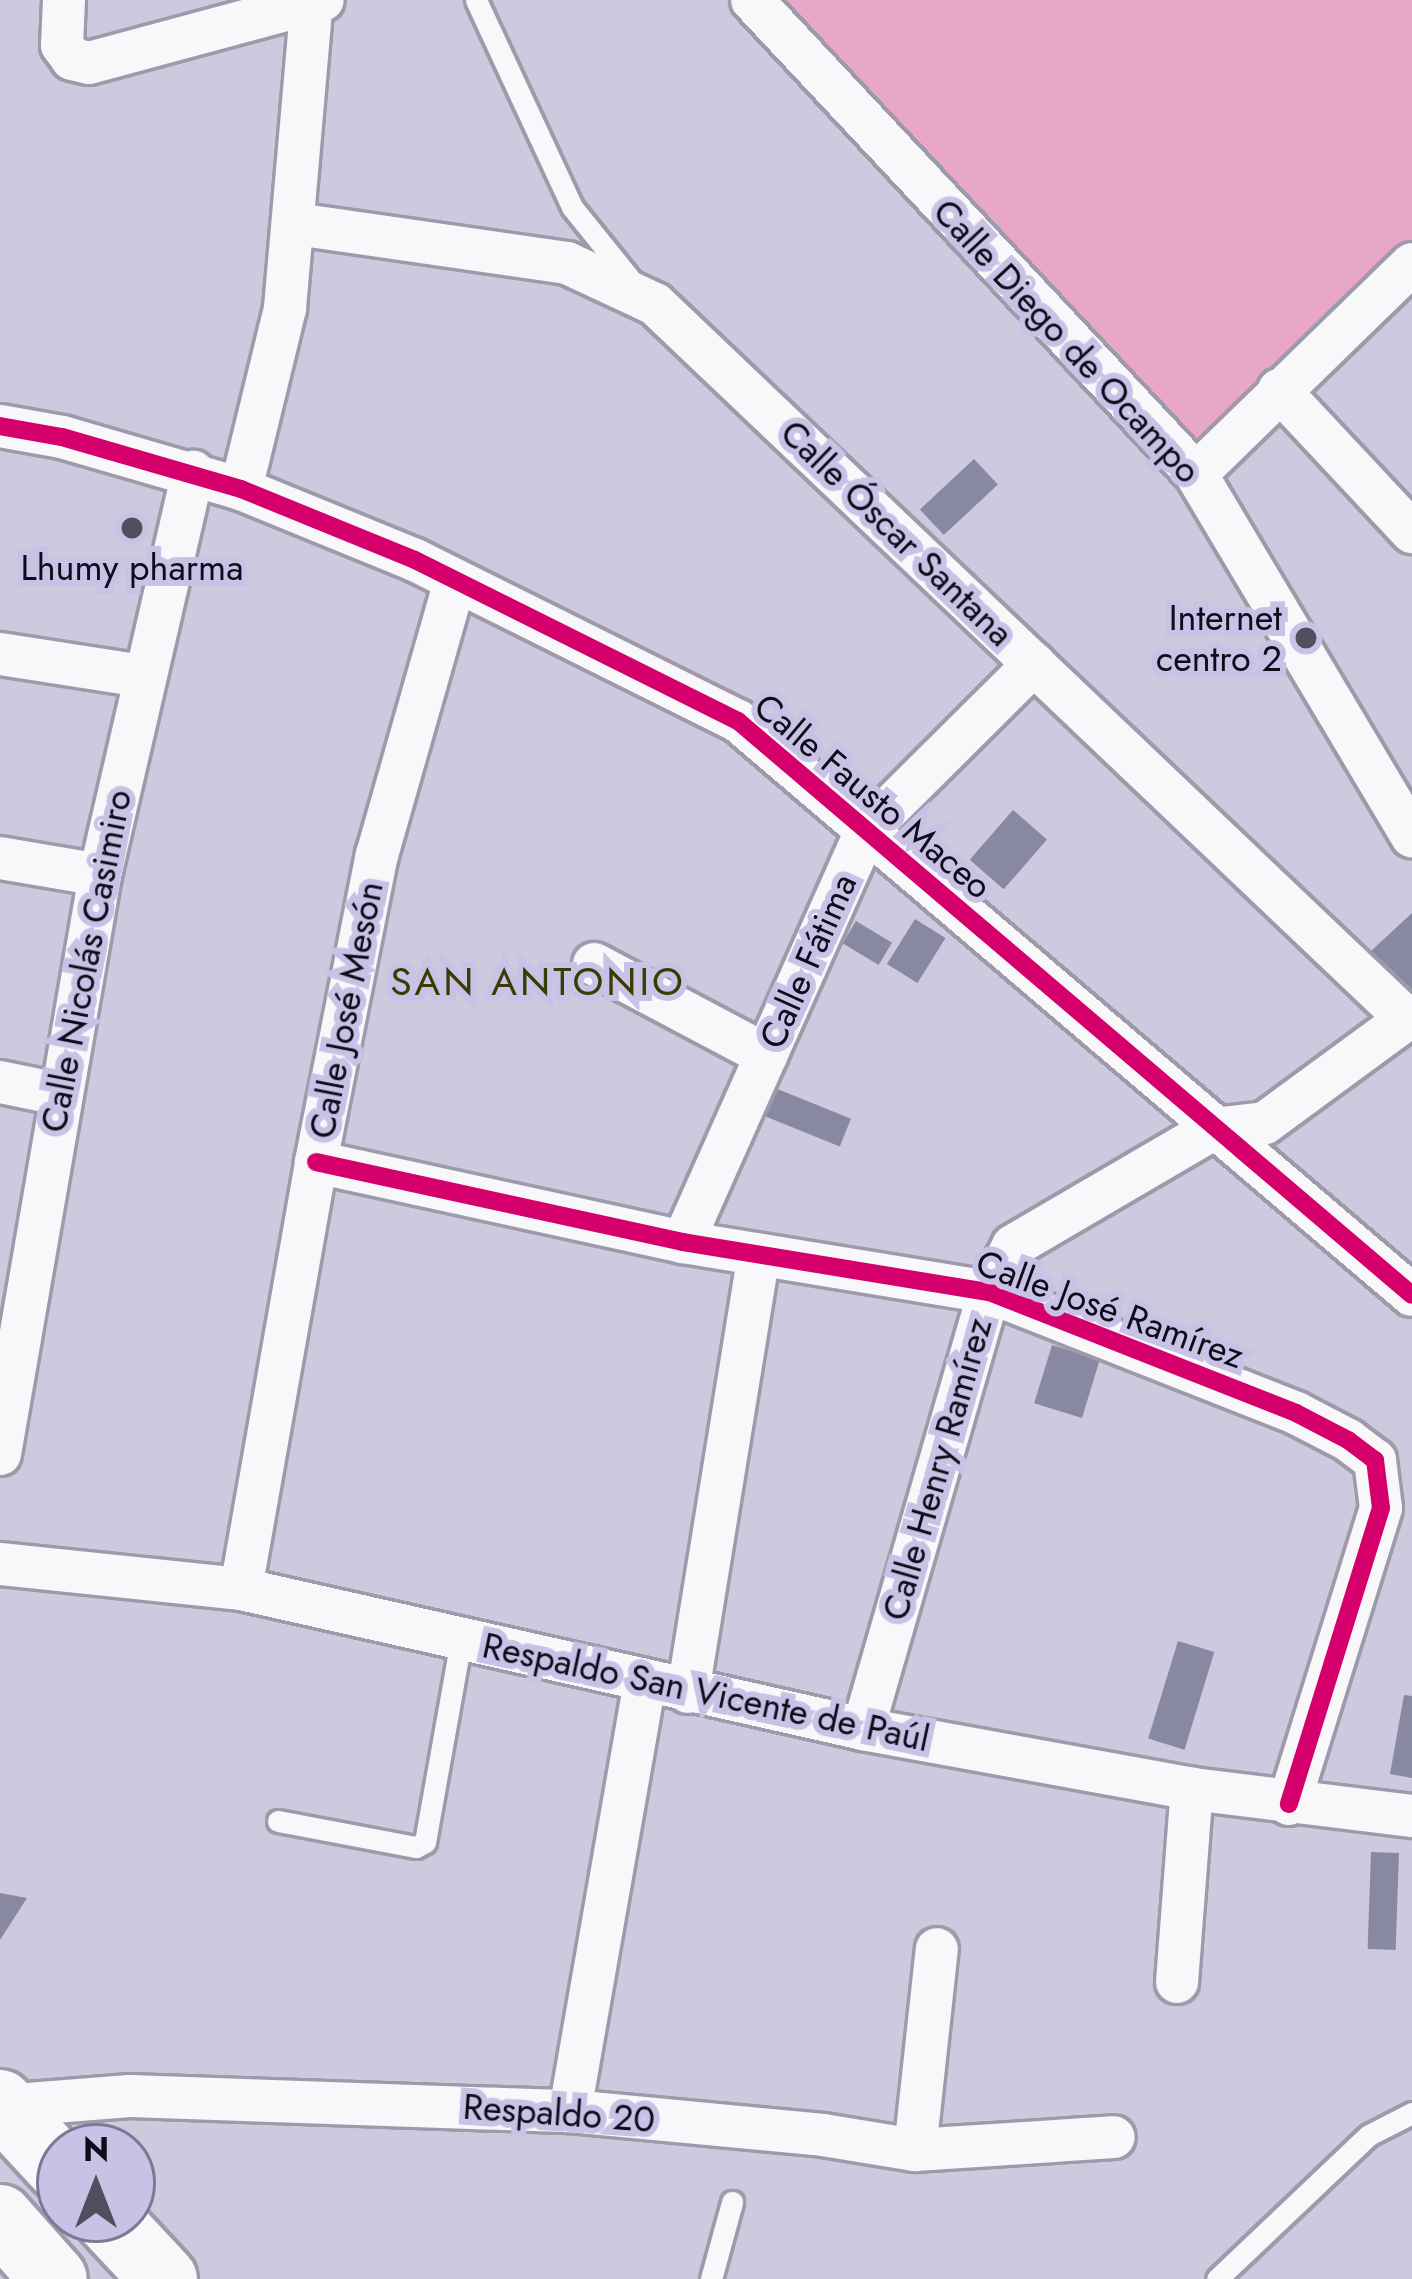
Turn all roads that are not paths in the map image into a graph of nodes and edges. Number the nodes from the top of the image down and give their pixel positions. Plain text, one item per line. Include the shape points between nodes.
1 (64, 0) edge
2 (476, 0) edge
3 (752, 0) edge
4 (316, 1) edge
5 (296, 224) junction
6 (1412, 264) edge
7 (655, 304) junction
8 (1279, 390) junction
9 (0, 426) edge
10 (194, 472) junction
11 (1196, 474) junction
12 (241, 489) junction
13 (1412, 532) edge
14 (455, 581) junction
15 (0, 654) edge
16 (1034, 664) junction
17 (142, 676) junction
18 (866, 831) junction
19 (1412, 837) edge
20 (0, 858) edge
21 (100, 875) junction
22 (594, 964) dead end
23 (1410, 1017) edge
24 (766, 1055) junction
25 (0, 1082) edge
26 (59, 1094) junction
27 (1213, 1130) junction
28 (316, 1162) junction
29 (683, 1242) junction
30 (759, 1255) junction
31 (989, 1292) junction
32 (1412, 1295) edge
33 (0, 1454) edge
34 (0, 1564) edge
35 (241, 1589) junction
36 (461, 1639) junction
37 (646, 1682) junction
38 (688, 1692) junction
39 (863, 1729) junction
40 (1192, 1789) junction
41 (1288, 1804) junction
42 (1412, 1816) edge
43 (278, 1821) dead end
44 (937, 1949) dead end
45 (1177, 1982) dead end
46 (2, 2105) edge
47 (570, 2110) junction
48 (1412, 2113) edge
49 (1114, 2137) dead end
50 (36, 2142) edge
51 (915, 2150) junction
52 (732, 2202) dead end
53 (0, 2218) edge
54 (130, 2243) edge
55 (54, 2279) edge
56 (164, 2279) edge
57 (711, 2279) edge
58 (1217, 2279) edge

1 - 4 street via 62,45 72,59 89,63
2 - 7 lane via 572,207
3 - 11 street, Calle Diego de Ocampo
4 - 5 street
5 - 7 street, Calle Óscar Santana via 567,263
5 - 12 street via 271,379
6 - 8 street
7 - 16 street, Calle Óscar Santana
8 - 11 street
8 - 13 street
9 - 10 street, Calle Fausto Maceo
10 - 12 street, Calle Fausto Maceo
10 - 17 street, Calle Nicolás Casimiro
11 - 19 street, Calle Diego de Ocampo
12 - 14 street, Calle Fausto Maceo
14 - 18 street, Calle Fausto Maceo via 738,721
14 - 28 street, Calle José Mesón via 377,855
15 - 17 street
16 - 18 street, Calle Fátima
16 - 23 street, Calle Óscar Santana
17 - 21 street, Calle Nicolás Casimiro
18 - 24 street, Calle Fátima
18 - 27 street, Calle Fausto Maceo
20 - 21 street
21 - 26 street, Calle Nicolás Casimiro
22 - 24 street
23 - 27 street, Calle Henry Ramírez via 1265,1123
24 - 29 street, Calle Fátima
25 - 26 street
26 - 33 street, Calle Nicolás Casimiro
27 - 31 street, Calle Henry Ramírez via 1013,1246
27 - 32 street, Calle Fausto Maceo
28 - 29 street, Calle José Ramírez
28 - 35 street, Calle José Mesón
29 - 30 street, Calle José Ramírez
30 - 31 street, Calle José Ramírez
30 - 38 street
31 - 39 street, Calle Henry Ramírez
31 - 41 street, Calle José Ramírez via 1296,1413 1375,1460 1381,1508
34 - 35 street, Respaldo San Vicente de Paúl
35 - 36 street, Respaldo San Vicente de Paúl
36 - 37 street, Respaldo San Vicente de Paúl
36 - 43 lane via 424,1842 416,1847
37 - 38 street, Respaldo San Vicente de Paúl
37 - 47 street
38 - 39 street, Respaldo San Vicente de Paúl
39 - 40 street, Respaldo San Vicente de Paúl
40 - 41 street, Respaldo San Vicente de Paúl
40 - 45 street
41 - 42 street, Respaldo San Vicente de Paúl
44 - 51 street
46 - 47 street, Respaldo 20 via 130,2096
46 - 50 main road
47 - 51 street, Respaldo 20
48 - 58 lane via 1369,2135
49 - 51 street, Respaldo 20
52 - 57 lane
53 - 55 main road
54 - 56 main road

